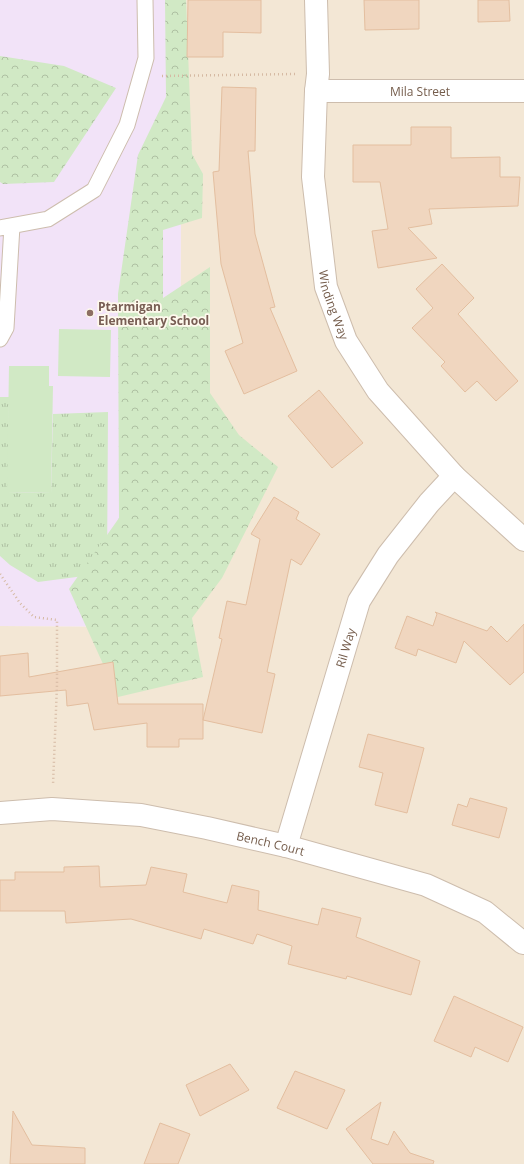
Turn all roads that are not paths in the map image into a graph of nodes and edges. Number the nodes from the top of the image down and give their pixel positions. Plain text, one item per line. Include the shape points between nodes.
1 (145, 0) edge
2 (316, 0) edge
3 (317, 82) junction
4 (524, 91) edge
5 (6, 227) edge
6 (0, 339) edge
7 (454, 476) junction
8 (524, 540) edge
9 (0, 813) edge
10 (286, 846) junction
11 (523, 944) dead end

1 - 5 lane via 146,58 127,125 94,190 48,219
2 - 3 street, Winding Way
3 - 4 street, Mila Street
3 - 7 street, Winding Way via 312,177 326,287 346,341 378,391
5 - 6 lane via 6,328
7 - 8 street, Winding Way
7 - 10 street, Ril Way via 388,555 360,601
9 - 10 street, Bench Court via 52,809 140,815
10 - 11 street, Bench Court via 426,885 485,912

